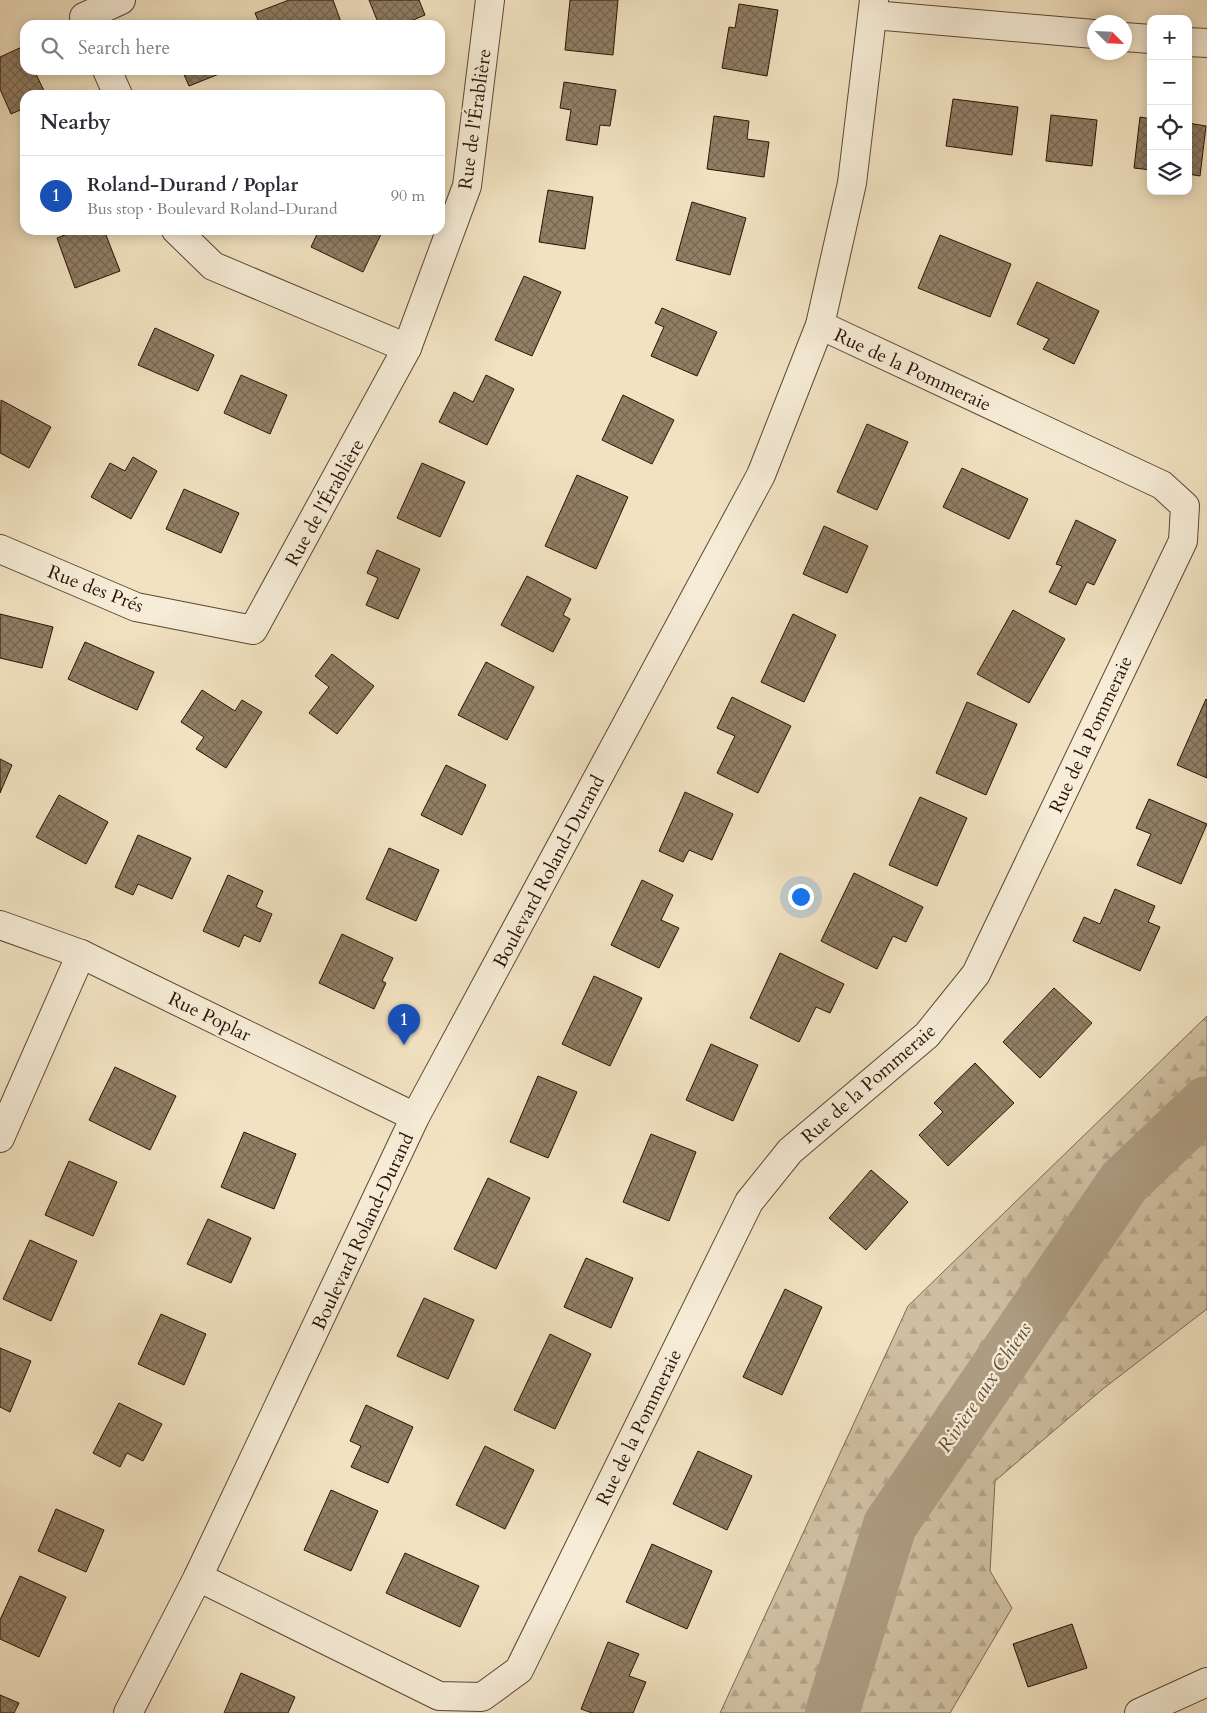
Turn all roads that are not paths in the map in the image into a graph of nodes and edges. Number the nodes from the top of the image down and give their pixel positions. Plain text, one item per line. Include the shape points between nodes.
1 (122, 0) edge
2 (490, 0) edge
3 (873, 8) edge
4 (83, 14) edge
5 (1087, 33) edge
6 (1132, 38) edge
7 (1147, 39) edge
8 (1192, 42) edge
9 (1207, 44) edge
10 (109, 75) edge
11 (116, 90) edge
12 (181, 235) edge
13 (820, 325) junction
14 (407, 348) junction
15 (0, 549) edge
16 (253, 630) joint
17 (0, 925) edge
18 (81, 954) junction
19 (415, 1117) junction
20 (0, 1138) edge
21 (198, 1577) junction
22 (1207, 1682) edge
23 (128, 1713) edge
24 (1140, 1713) edge

1 - 4 street
2 - 14 street, Rue de l'Érablière via 467,186
3 - 5 street
3 - 13 street, Boulevard Roland-Durand via 852,183
6 - 7 street
8 - 9 street
10 - 11 street
12 - 14 street via 213,266
13 - 19 street, Boulevard Roland-Durand via 762,475
13 - 21 street, Rue de la Pommeraie via 1162,485 1185,506 1183,540 976,974 927,1035 790,1151 749,1202 519,1670 482,1697 439,1696
14 - 16 street, Rue de l'Érablière
15 - 16 street, Rue des Prés via 136,607
17 - 18 street, Rue Poplar
18 - 19 street, Rue Poplar
18 - 20 street
19 - 21 street, Boulevard Roland-Durand
21 - 23 street, Boulevard Roland-Durand
22 - 24 street

